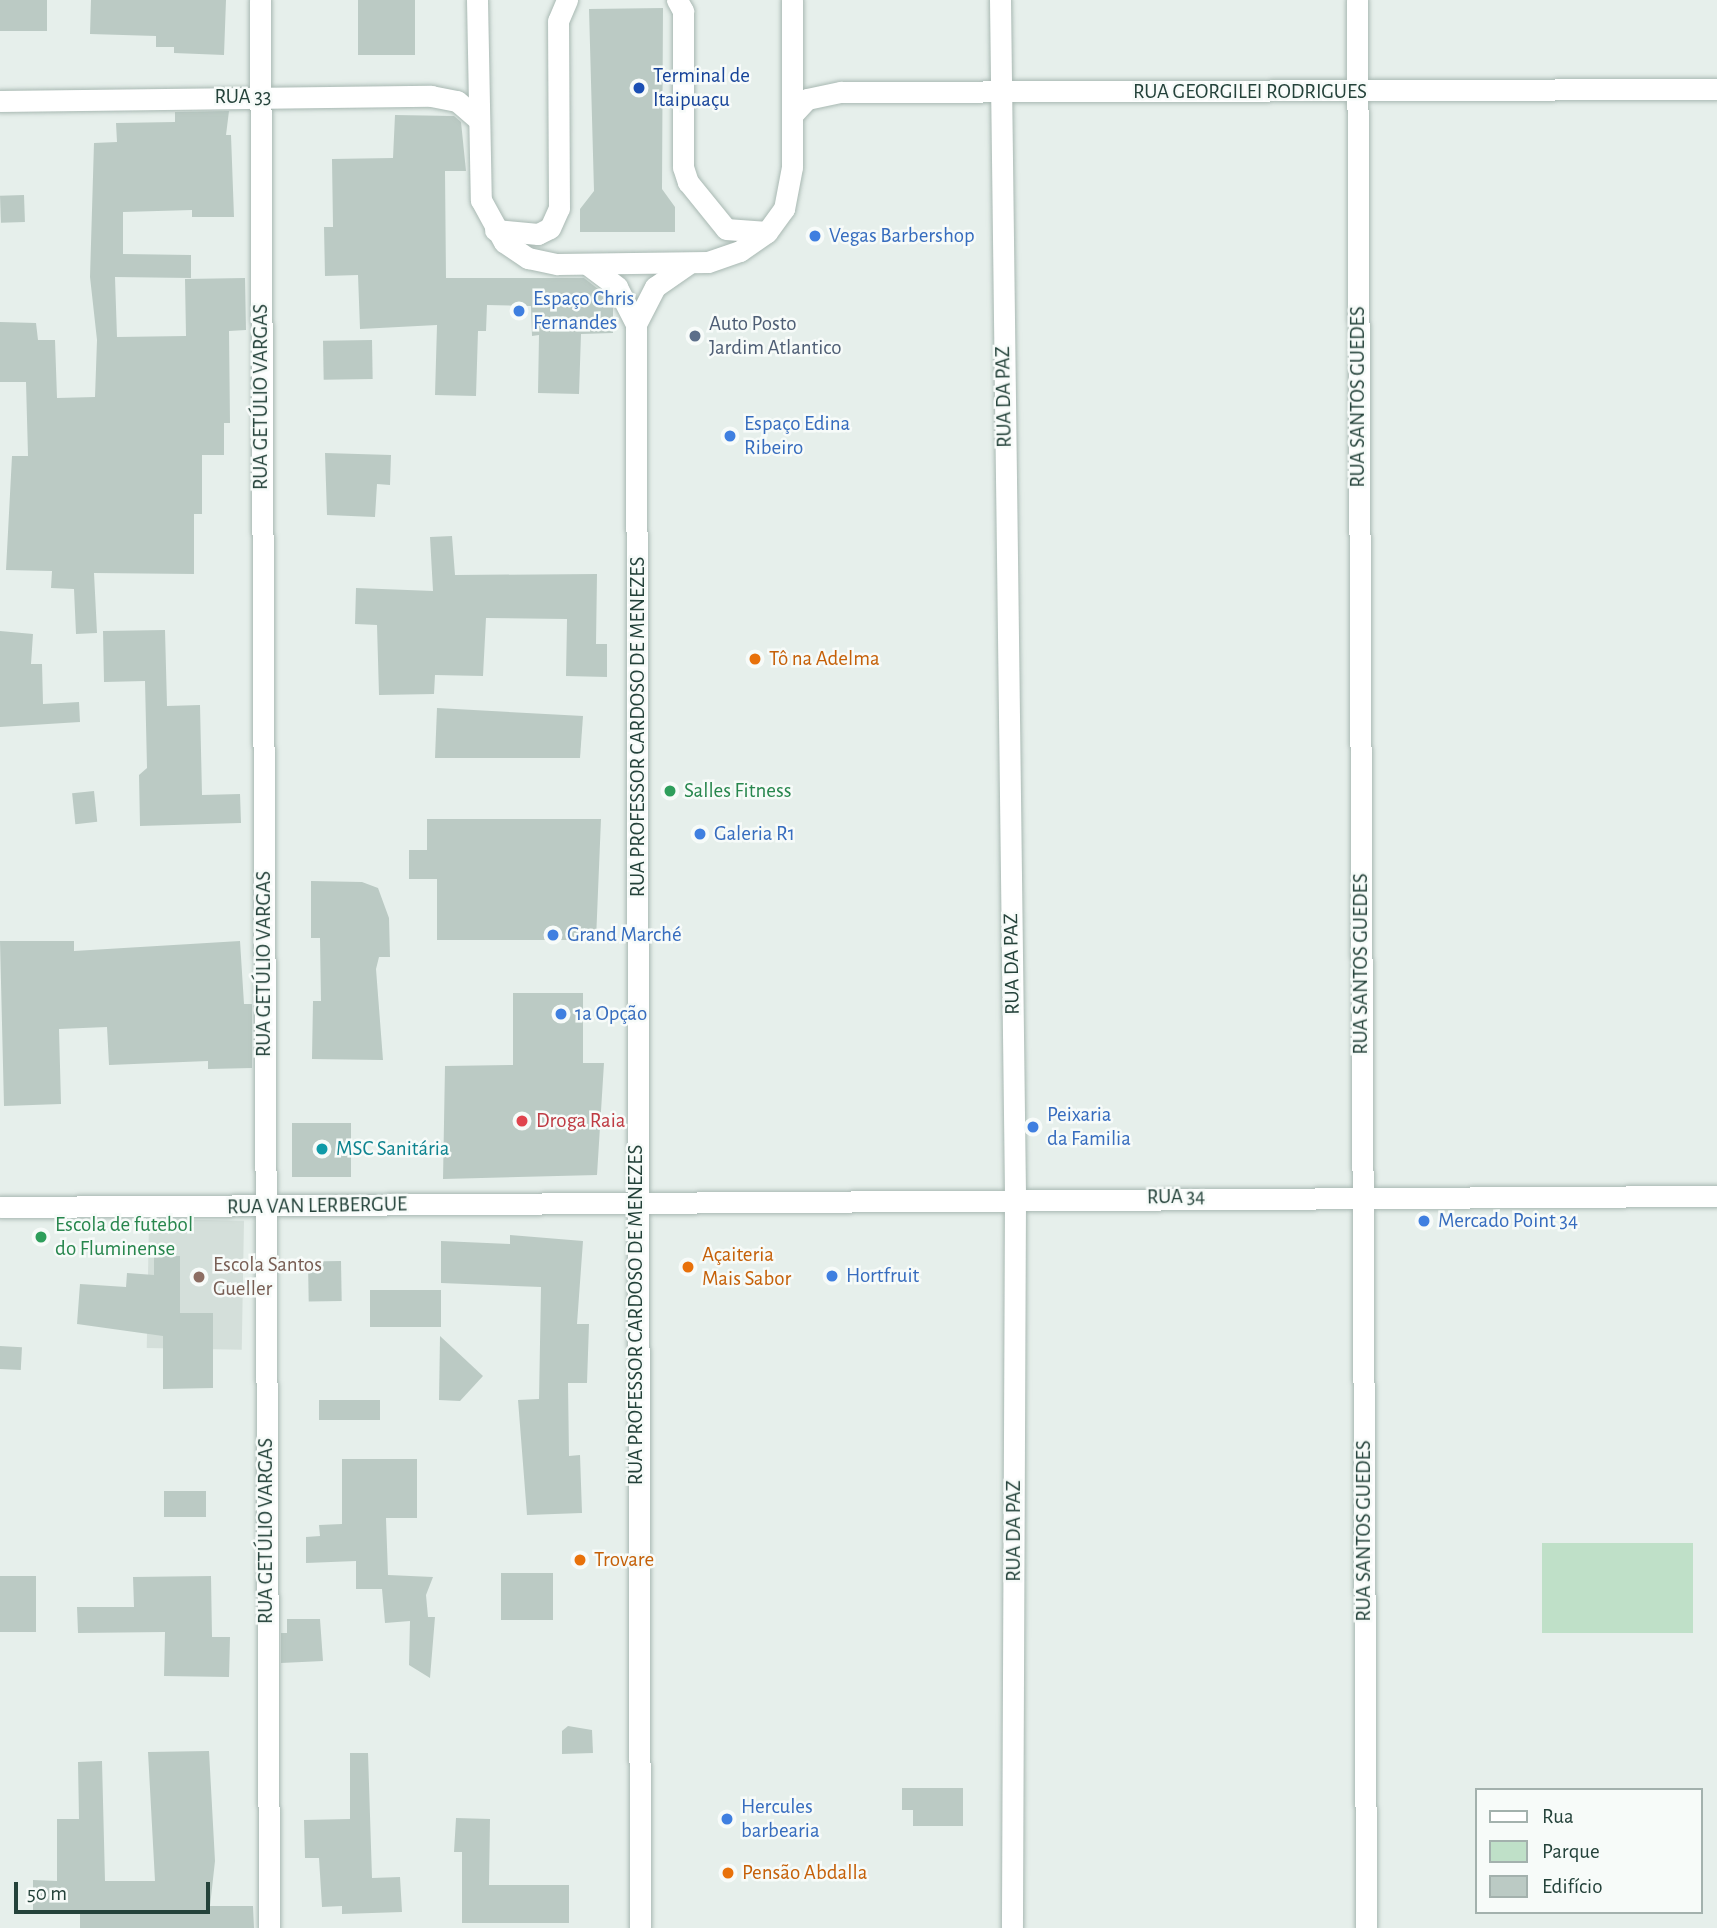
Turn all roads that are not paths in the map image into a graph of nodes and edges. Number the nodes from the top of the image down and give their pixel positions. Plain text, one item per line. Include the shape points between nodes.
1 (260, 0) edge
2 (477, 0) edge
3 (567, 0) edge
4 (677, 0) edge
5 (792, 0) edge
6 (1000, 0) edge
7 (1357, 0) edge
8 (1717, 89) edge
9 (1000, 92) junction
10 (1357, 92) junction
11 (260, 97) junction
12 (0, 101) edge
13 (792, 115) junction
14 (478, 119) junction
15 (495, 230) junction
16 (767, 232) junction
17 (690, 263) junction
18 (587, 264) junction
19 (636, 324) junction
20 (1362, 1194) junction
21 (1717, 1196) edge
22 (1015, 1199) junction
23 (634, 1201) junction
24 (0, 1207) edge
25 (265, 1208) junction
26 (268, 1928) edge
27 (640, 1928) edge
28 (1012, 1928) edge
29 (1366, 1928) edge

1 - 11 street, RUA GETÚLIO VARGAS
2 - 14 street
3 - 15 street via 558,21 559,208 550,228 538,234
4 - 16 street via 683,11 683,167 688,182 726,229
5 - 13 street
6 - 9 street, RUA DA PAZ
7 - 10 street, RUA SANTOS GUEDES
8 - 10 street, RUA GEORGILEI RODRIGUES
9 - 10 street, RUA GEORGILEI RODRIGUES
9 - 13 street, RUA GEORGILEI RODRIGUES via 828,93 807,99
9 - 22 street, RUA DA PAZ
10 - 20 street, RUA SANTOS GUEDES
11 - 12 street, RUA 33
11 - 14 street, RUA 33 via 445,97
11 - 25 street, RUA GETÚLIO VARGAS
13 - 16 street via 789,192
14 - 15 street via 481,200
15 - 18 street via 528,258
16 - 17 street via 725,258
17 - 18 street
17 - 19 street, RUA PROFESSOR CARDOSO DE MENEZES via 655,287
18 - 19 street, RUA PROFESSOR CARDOSO DE MENEZES via 617,287
19 - 23 street, RUA PROFESSOR CARDOSO DE MENEZES
20 - 21 street, RUA 34
20 - 22 street, RUA 34
20 - 29 street, RUA SANTOS GUEDES
22 - 23 street, RUA 34
22 - 28 street, RUA DA PAZ
23 - 25 street, RUA VAN LERBERGUE
23 - 27 street, RUA PROFESSOR CARDOSO DE MENEZES
24 - 25 street, RUA VAN LERBERGUE
25 - 26 street, RUA GETÚLIO VARGAS

